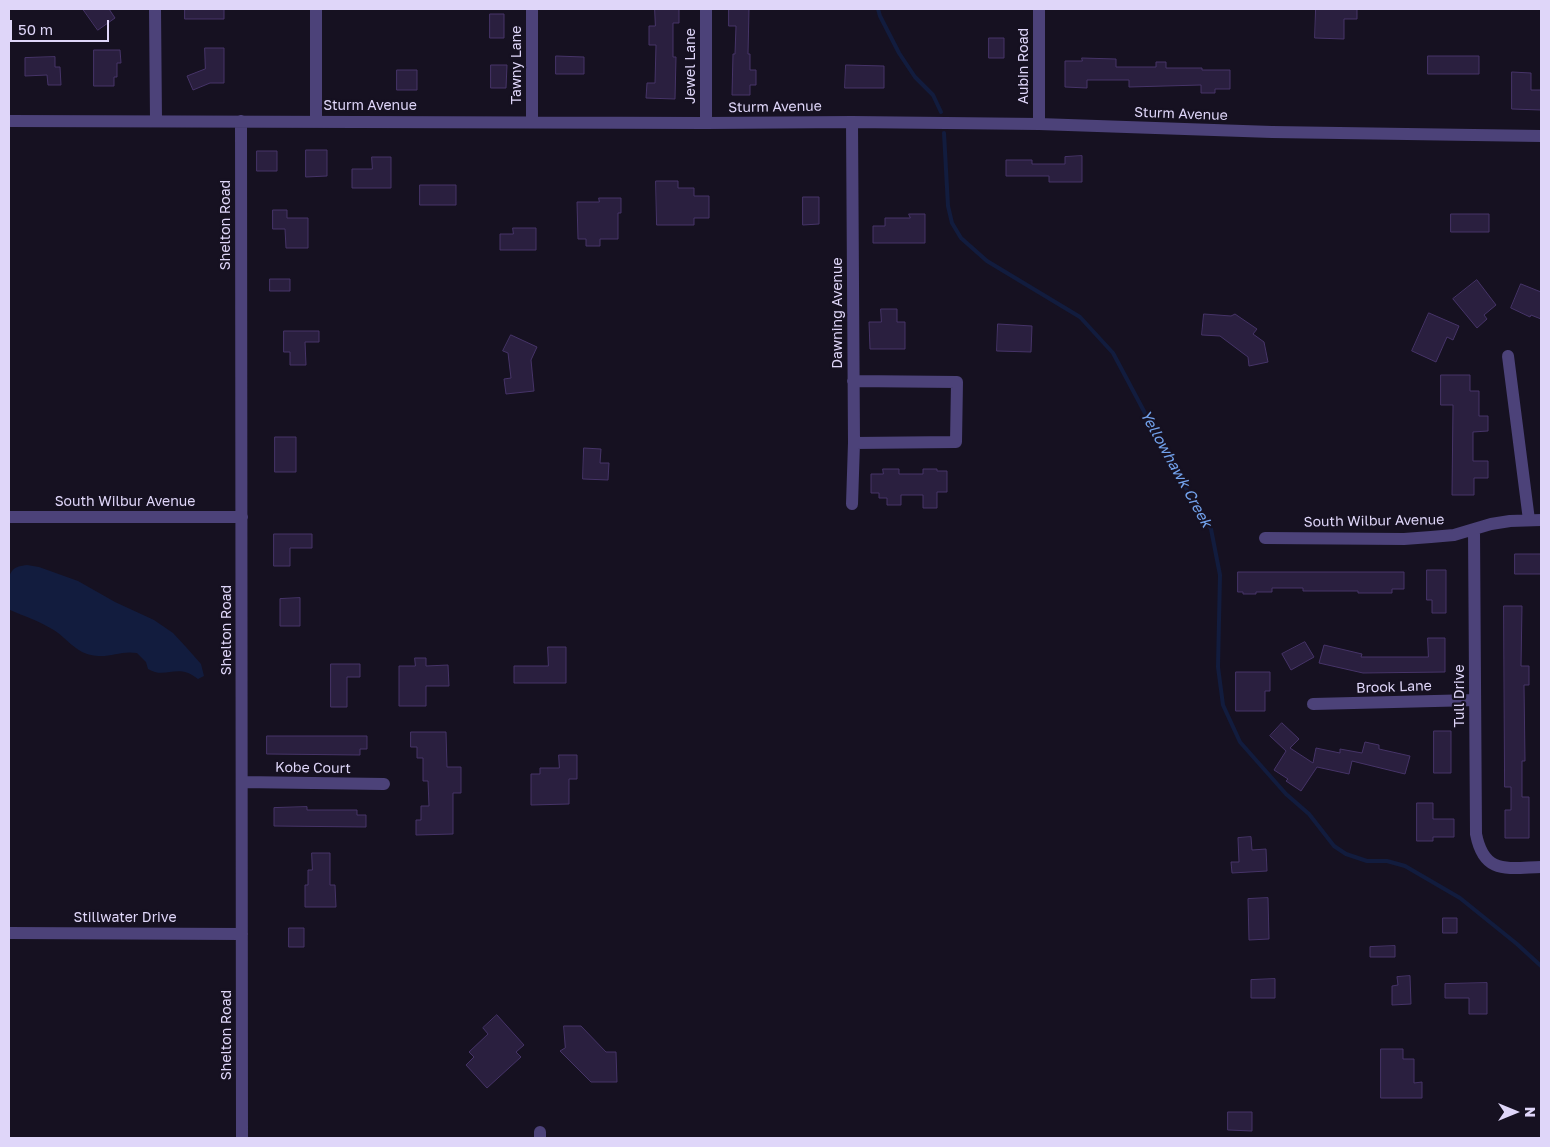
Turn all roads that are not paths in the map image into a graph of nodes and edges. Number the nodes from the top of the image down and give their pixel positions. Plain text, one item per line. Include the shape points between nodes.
1 (155, 9) edge
2 (316, 9) edge
3 (532, 9) edge
4 (706, 9) edge
5 (1039, 9) edge
6 (9, 120) edge
7 (156, 120) junction
8 (241, 121) junction
9 (316, 121) junction
10 (532, 121) junction
11 (852, 122) junction
12 (706, 123) junction
13 (1039, 124) junction
14 (1541, 136) edge
15 (1508, 356) dead end
16 (853, 381) junction
17 (854, 443) junction
18 (852, 504) dead end
19 (9, 517) edge
20 (242, 517) junction
21 (1535, 520) edge
22 (1474, 530) junction
23 (1265, 538) dead end
24 (1475, 700) junction
25 (1313, 704) dead end
26 (242, 782) junction
27 (384, 784) dead end
28 (1541, 867) edge
29 (9, 933) edge
30 (242, 934) junction
31 (242, 1138) edge

1 - 7 street
2 - 9 street
3 - 10 street, Tawny Lane
4 - 12 street, Jewel Lane
5 - 13 street, Aubin Road
6 - 7 street, Sturm Avenue
7 - 8 street, Sturm Avenue
8 - 9 street, Sturm Avenue
8 - 20 street, Shelton Road
9 - 10 street, Sturm Avenue
10 - 12 street, Sturm Avenue
11 - 12 street, Sturm Avenue
11 - 13 street, Sturm Avenue
11 - 16 street, Dawning Avenue
13 - 14 street, Sturm Avenue
15 - 21 street
16 - 17 street, Dawning Avenue
16 - 17 street via 957,382 956,442
17 - 18 street, Dawning Avenue
19 - 20 street, South Wilbur Avenue
20 - 26 street, Shelton Road
21 - 22 street, South Wilbur Avenue via 1491,524
22 - 23 street, South Wilbur Avenue via 1404,539
22 - 24 street, Tull Drive
24 - 25 street, Brook Lane
24 - 28 street, Tull Drive via 1476,834 1479,849 1494,865
26 - 27 street, Kobe Court
26 - 30 street, Shelton Road
29 - 30 street, Stillwater Drive
30 - 31 street, Shelton Road

